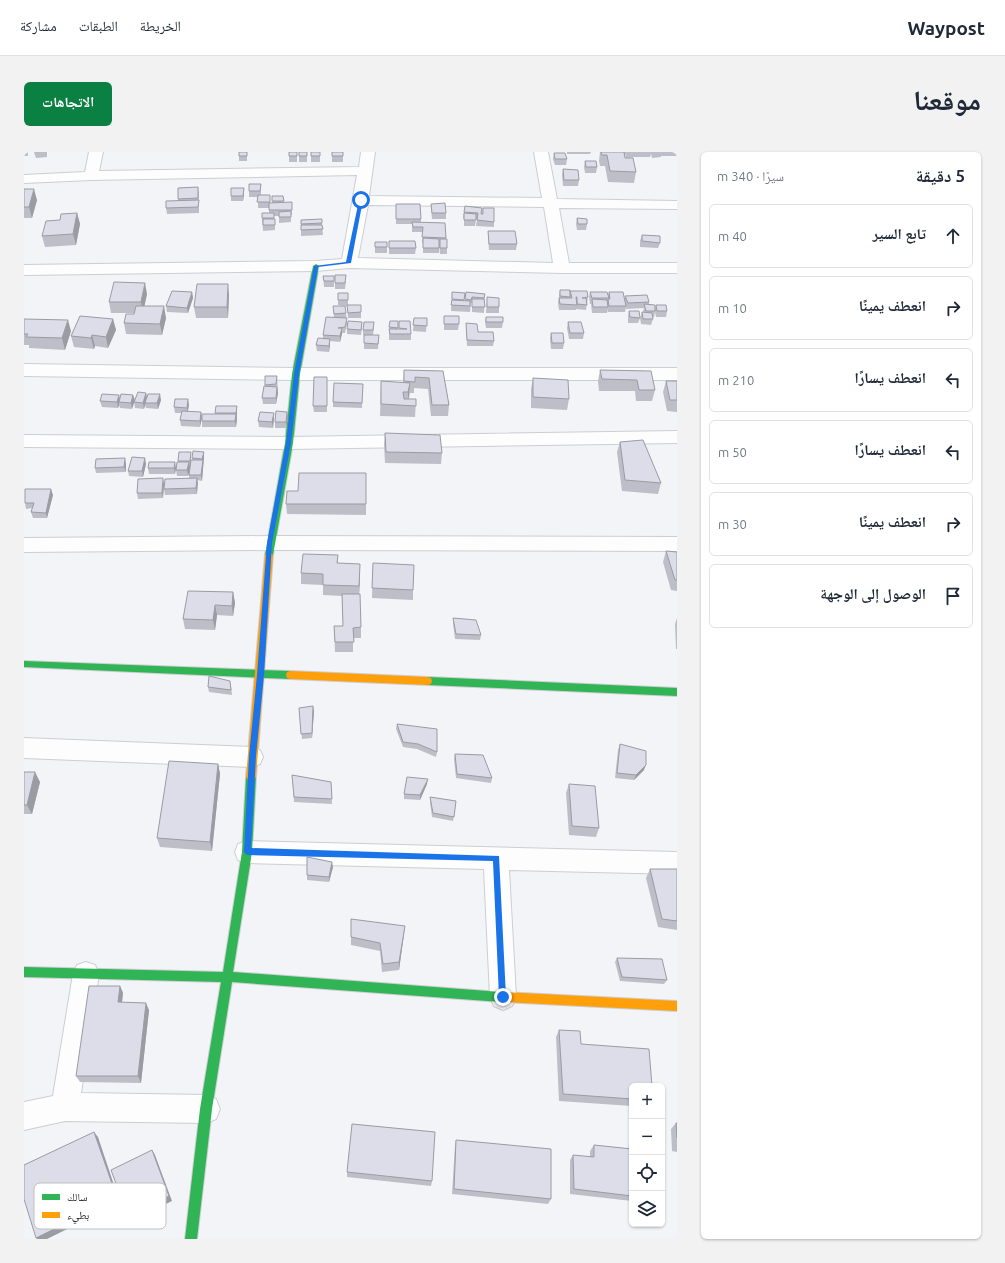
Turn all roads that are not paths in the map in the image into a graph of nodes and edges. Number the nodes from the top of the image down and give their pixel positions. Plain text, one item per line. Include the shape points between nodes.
1 (96, 152) edge
2 (368, 152) edge
3 (541, 152) edge
4 (365, 171) junction
5 (91, 176) junction
6 (24, 179) edge
7 (361, 200) junction
8 (549, 204) junction
9 (677, 205) edge
10 (348, 263) junction
11 (316, 266) junction
12 (562, 268) junction
13 (677, 268) edge
14 (25, 273) edge
15 (24, 370) edge
16 (296, 374) junction
17 (677, 374) edge
18 (677, 437) edge
19 (24, 441) edge
20 (288, 443) junction
21 (270, 543) junction
22 (677, 544) edge
23 (24, 545) edge
24 (24, 664) edge
25 (260, 675) junction
26 (677, 692) edge
27 (24, 748) edge
28 (252, 756) junction
29 (247, 852) junction
30 (496, 858) junction
31 (677, 863) edge
32 (24, 972) edge
33 (86, 974) junction
34 (227, 977) junction
35 (503, 997) junction
36 (677, 1006) edge
37 (66, 1107) junction
38 (206, 1109) junction
39 (24, 1116) edge
40 (191, 1239) edge

1 - 5 street
2 - 4 street
3 - 8 street
4 - 5 street
4 - 7 street
5 - 6 street
7 - 8 street
7 - 10 street
8 - 9 street
8 - 12 street
10 - 11 street
10 - 12 street
11 - 14 street
11 - 16 street
12 - 13 street
15 - 16 street
16 - 17 street
16 - 20 street
18 - 20 street
19 - 20 street
20 - 21 street
21 - 22 street
21 - 23 street
21 - 25 street
24 - 25 street
25 - 26 street
25 - 28 street
27 - 28 street
28 - 29 street
29 - 30 street
29 - 34 street
30 - 31 street
30 - 35 street
32 - 33 street
33 - 34 street
33 - 37 street
34 - 35 street
34 - 38 street
35 - 36 street
37 - 38 street
37 - 39 street
38 - 40 street

